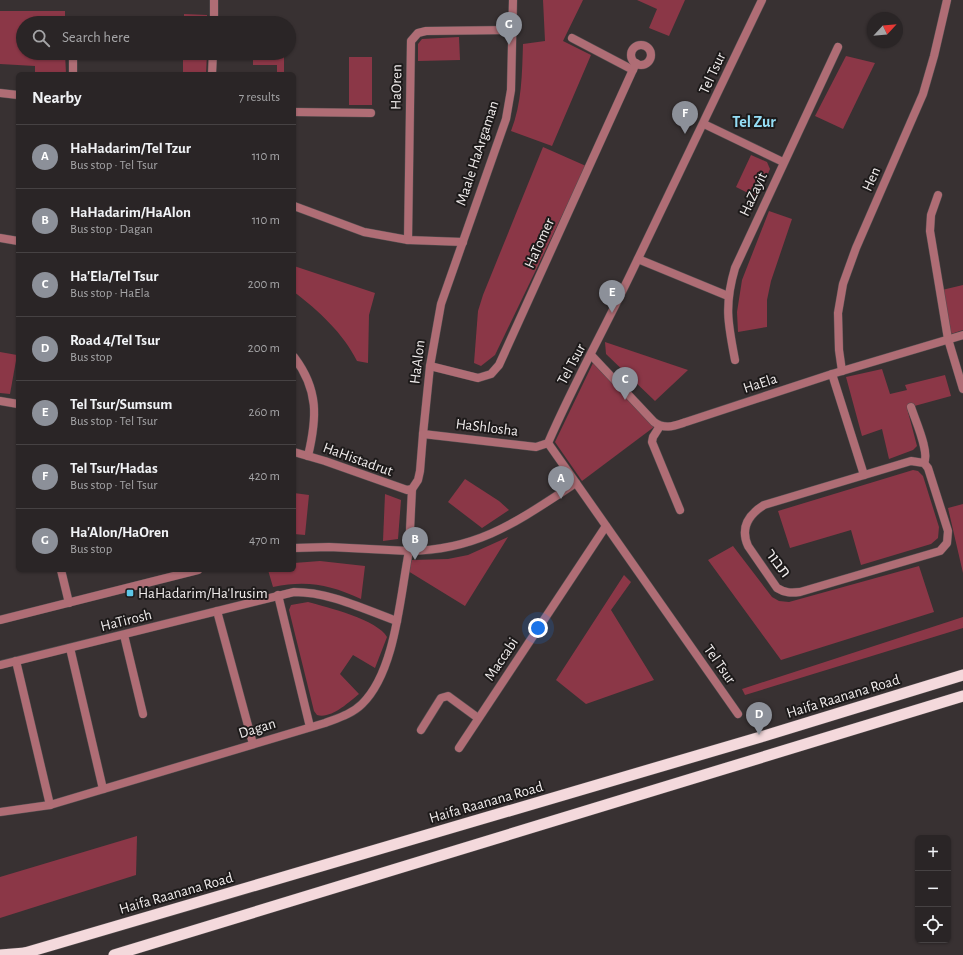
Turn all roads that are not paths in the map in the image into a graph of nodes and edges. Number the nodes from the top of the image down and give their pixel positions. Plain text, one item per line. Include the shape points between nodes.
1 (214, 0) edge
2 (513, 0) edge
3 (762, 0) edge
4 (947, 0) edge
5 (214, 16) edge
6 (513, 30) junction
7 (572, 38) dead end
8 (838, 47) dead end
9 (73, 60) edge
10 (213, 60) edge
11 (73, 72) edge
12 (212, 72) edge
13 (0, 93) edge
14 (16, 95) edge
15 (296, 112) edge
16 (371, 113) dead end
17 (704, 124) junction
18 (783, 162) junction
19 (938, 195) dead end
20 (296, 207) edge
21 (0, 238) edge
22 (16, 240) edge
23 (408, 240) junction
24 (463, 242) junction
25 (638, 259) junction
26 (728, 296) junction
27 (963, 335) edge
28 (948, 339) junction
29 (591, 355) junction
30 (296, 360) edge
31 (735, 360) dead end
32 (430, 366) junction
33 (842, 371) junction
34 (832, 374) junction
35 (963, 390) edge
36 (0, 401) edge
37 (16, 402) edge
38 (911, 407) dead end
39 (660, 426) junction
40 (423, 434) junction
41 (548, 443) junction
42 (296, 453) edge
43 (308, 456) junction
44 (924, 463) junction
45 (864, 475) junction
46 (576, 483) junction
47 (412, 489) junction
48 (680, 510) dead end
49 (606, 526) junction
50 (296, 548) edge
51 (409, 551) junction
52 (61, 572) edge
53 (179, 572) edge
54 (278, 595) junction
55 (69, 603) junction
56 (217, 611) junction
57 (0, 620) edge
58 (397, 621) junction
59 (124, 635) junction
60 (70, 648) junction
61 (16, 661) junction
62 (0, 665) edge
63 (963, 675) edge
64 (963, 696) edge
65 (144, 714) dead end
66 (738, 714) dead end
67 (478, 718) junction
68 (310, 727) junction
69 (421, 730) dead end
70 (253, 744) junction
71 (459, 748) dead end
72 (103, 790) junction
73 (50, 805) junction
74 (0, 812) edge
75 (21, 954) edge
76 (0, 955) edge
77 (114, 955) edge

1 - 5 street
2 - 6 street, Maale HaArgaman
3 - 17 street, Tel Tsur
4 - 33 street, Hen via 923,94 843,284 838,313
6 - 23 street, HaOren via 426,31 418,33 411,41
6 - 24 street, Maale HaArgaman via 511,90 506,119
7 - 32 street, HaTomer via 634,67 499,365 491,374 478,378
8 - 18 street, HaZayit
9 - 11 street
10 - 12 street
13 - 14 street
15 - 16 street
17 - 18 street
17 - 25 street, Tel Tsur
18 - 26 street, HaZayit via 740,255
19 - 28 street via 931,215 930,231
20 - 23 street via 364,232
21 - 22 street
23 - 24 street
24 - 32 street, HaAlon via 441,304
25 - 26 street
25 - 29 street, Tel Tsur
26 - 31 street, HaZayit via 729,329
27 - 28 street, HaEla
28 - 33 street, HaEla
28 - 35 street
29 - 39 street
29 - 41 street, Tel Tsur
30 - 43 street via 306,375 315,407 314,431
32 - 40 street, HaAlon
33 - 34 street, HaEla
34 - 39 street, HaEla via 672,427
34 - 45 street
36 - 37 street
38 - 44 street via 925,450
39 - 48 street via 652,442
40 - 41 street, HaShlosha via 536,447
40 - 47 street, HaAlon via 420,471
41 - 46 street, Tel Tsur
42 - 43 street, HaHistadrut
43 - 47 street, HaHistadrut via 398,488
44 - 45 street, תבור via 911,461
44 - 45 street, תבור via 928,468 948,531 945,547 935,553 800,592 783,592 772,581 748,546 744,532 749,518 764,505
46 - 49 street, Tel Tsur
46 - 51 street via 514,524 482,539 430,551
47 - 51 street, Dagan
49 - 66 street, Tel Tsur
49 - 67 street, Maccabi
50 - 51 street
51 - 58 street, Dagan
52 - 55 street
53 - 55 street via 118,592
54 - 56 street, HaTirosh
54 - 58 street, HaTirosh via 294,592 327,595
54 - 68 street
55 - 57 street
56 - 59 street, HaTirosh
56 - 70 street
58 - 68 street, Dagan via 383,671 376,686 362,704 347,714
59 - 60 street, HaTirosh
59 - 65 street
60 - 61 street, HaTirosh
60 - 72 street
61 - 62 street, HaTirosh
61 - 73 street
63 - 75 highway, Haifa Raanana Road
64 - 77 highway
67 - 69 street via 448,696 444,696
67 - 71 street, Maccabi
68 - 70 street, Dagan
70 - 72 street, Dagan
72 - 73 street, Dagan
73 - 74 street, Dagan
75 - 76 highway, Haifa Raanana Road

